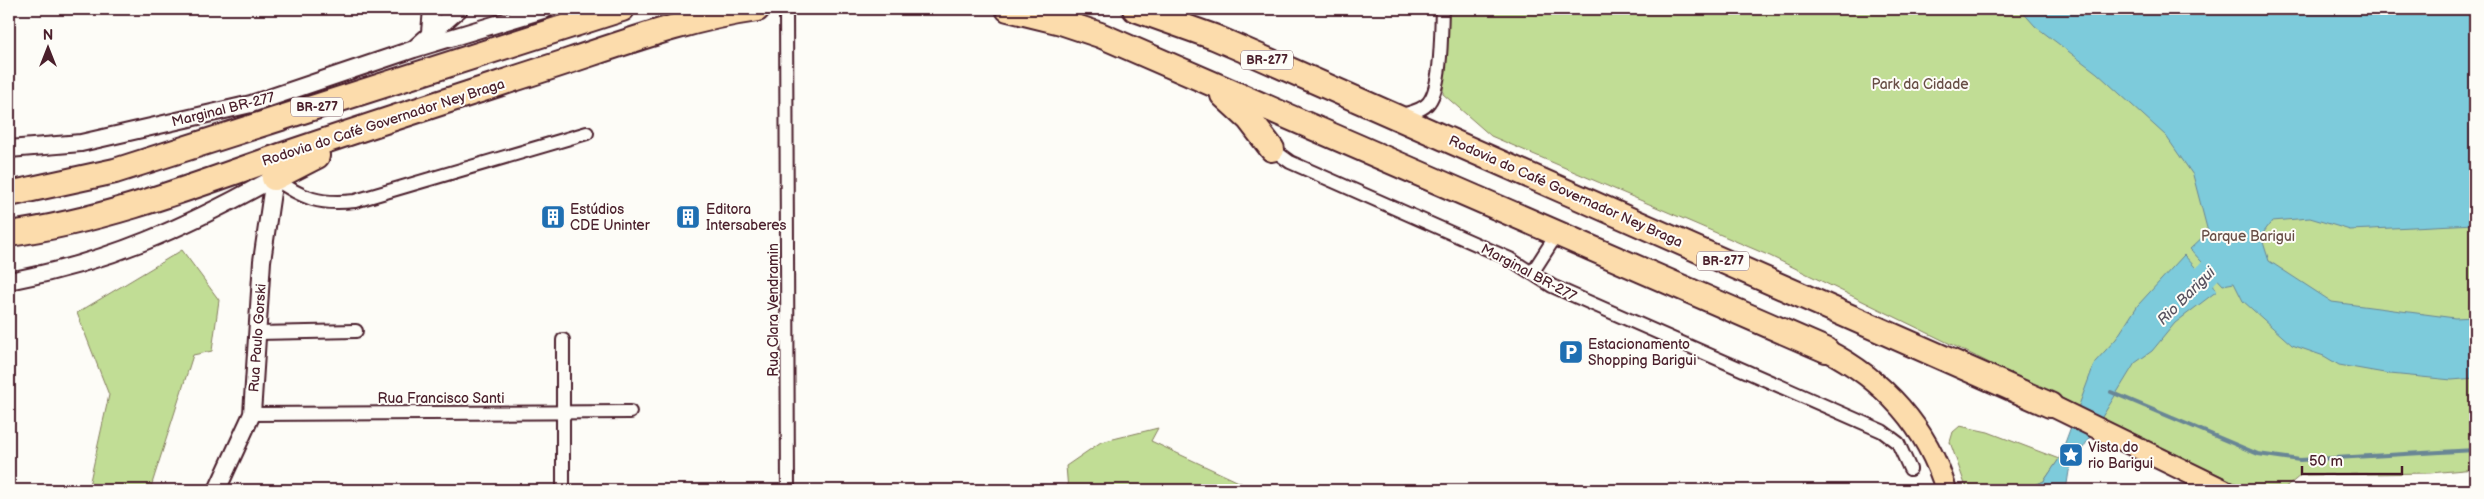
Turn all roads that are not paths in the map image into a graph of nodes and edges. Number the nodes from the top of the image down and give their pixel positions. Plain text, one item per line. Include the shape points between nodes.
1 (432, 9) edge
2 (459, 9) edge
3 (542, 9) edge
4 (622, 9) edge
5 (757, 9) edge
6 (786, 9) edge
7 (1008, 9) edge
8 (1135, 9) edge
9 (1152, 9) edge
10 (1442, 9) edge
11 (430, 32) junction
12 (1214, 37) junction
13 (414, 48) junction
14 (1209, 83) junction
15 (1397, 116) junction
16 (382, 121) junction
17 (587, 133) dead end
18 (9, 149) edge
19 (1272, 149) joint
20 (274, 178) junction
21 (9, 194) edge
22 (9, 234) edge
23 (1557, 234) junction
24 (1532, 273) junction
25 (9, 281) edge
26 (356, 331) dead end
27 (258, 333) junction
28 (563, 340) dead end
29 (1826, 350) joint
30 (2050, 405) joint
31 (563, 412) junction
32 (630, 412) dead end
33 (252, 414) junction
34 (1910, 469) dead end
35 (217, 490) edge
36 (563, 490) edge
37 (788, 490) edge
38 (1946, 490) edge
39 (2224, 490) edge

1 - 11 street
2 - 11 street
3 - 13 street, Marginal BR-277
4 - 21 highway, BR-277 via 115,171
5 - 16 highway, Rodovia do Café Governador Ney Braga / BR-277 via 672,28
6 - 37 street, Rua Clara Vendramin
7 - 14 highway via 1100,35
8 - 12 highway, Rodovia do Café Governador Ney Braga / BR-277
9 - 12 highway
10 - 15 street via 1440,54 1430,101 1424,107
11 - 13 street
12 - 15 highway, Rodovia do Café Governador Ney Braga / BR-277
13 - 18 street, Marginal BR-277 via 251,104 81,143
14 - 19 highway via 1249,119
14 - 23 highway
15 - 30 highway, Rodovia do Café Governador Ney Braga / BR-277
16 - 20 highway
16 - 22 highway, Rodovia do Café Governador Ney Braga / BR-277 via 154,199
17 - 20 street via 355,201 338,203 306,198
19 - 24 street, Marginal BR-277 via 1290,162 1510,259
20 - 25 street via 189,224 137,246 85,263
20 - 27 street, Rua Paulo Gorski via 262,261
23 - 24 street
23 - 29 highway
24 - 34 street, Marginal BR-277 via 1552,286 1891,436 1898,443
26 - 27 street
27 - 33 street, Rua Paulo Gorski
28 - 31 street
29 - 38 main road via 1857,367 1898,404 1926,444
30 - 39 main road
31 - 32 street, Rua Francisco Santi
31 - 33 street, Rua Francisco Santi
31 - 36 street
33 - 35 street, Rua Paulo Gorski

